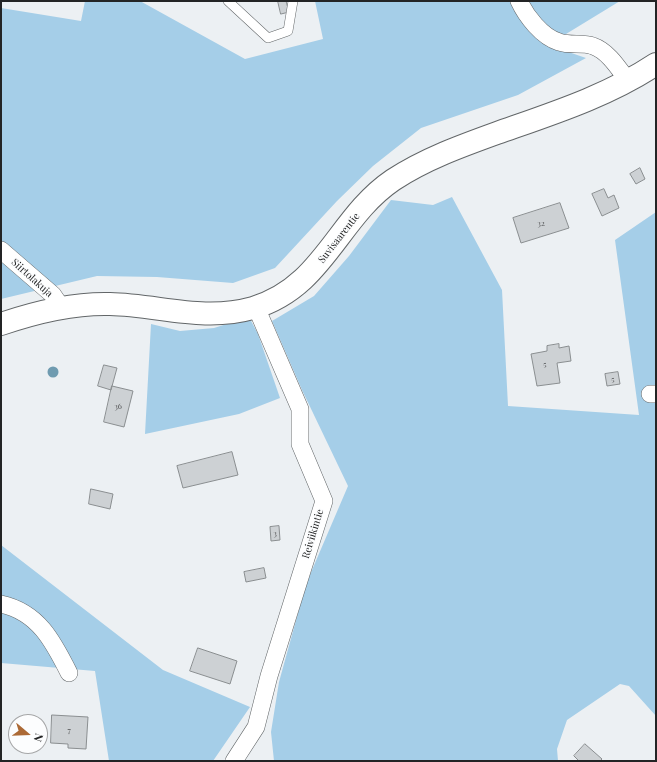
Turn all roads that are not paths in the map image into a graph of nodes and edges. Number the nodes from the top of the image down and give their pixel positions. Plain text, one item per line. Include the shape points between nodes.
1 (228, 1) edge
2 (293, 1) edge
3 (519, 1) edge
4 (656, 64) edge
5 (628, 80) junction
6 (1, 250) edge
7 (256, 307) junction
8 (62, 308) junction
9 (1, 324) edge
10 (1, 604) edge
11 (69, 673) dead end
12 (234, 761) edge

1 - 2 lane via 268,38 288,31
3 - 5 street via 543,33 559,42 594,46 606,54
4 - 5 street, Suvisaarentie
5 - 7 street, Suvisaarentie via 568,107 456,148 398,177 380,190 358,214 311,273 292,289
6 - 8 street, Siirtolakuja via 53,295
7 - 8 street, Suvisaarentie via 207,314 111,304
7 - 12 street, Reiviikintie via 300,408 300,444 324,501 269,676 256,727
8 - 9 street, Suvisaarentie
10 - 11 street via 31,616 54,642

